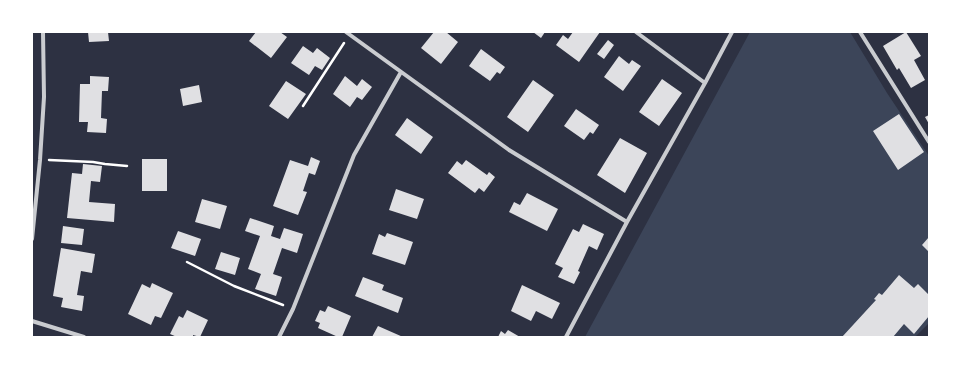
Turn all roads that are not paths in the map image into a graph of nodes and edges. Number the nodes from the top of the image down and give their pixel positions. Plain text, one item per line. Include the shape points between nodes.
1 (43, 32) edge
2 (636, 32) edge
3 (732, 32) edge
4 (860, 32) edge
5 (348, 33) edge
6 (401, 72) junction
7 (705, 83) junction
8 (929, 142) edge
9 (627, 222) junction
10 (32, 239) edge
11 (32, 321) edge
12 (84, 337) edge
13 (279, 337) edge
14 (566, 337) edge

1 - 10 street via 44,97
2 - 7 street
3 - 7 street
4 - 8 street
5 - 6 street
6 - 9 street via 509,150
6 - 13 street via 354,154 293,309
7 - 9 street
9 - 14 street
11 - 12 street

